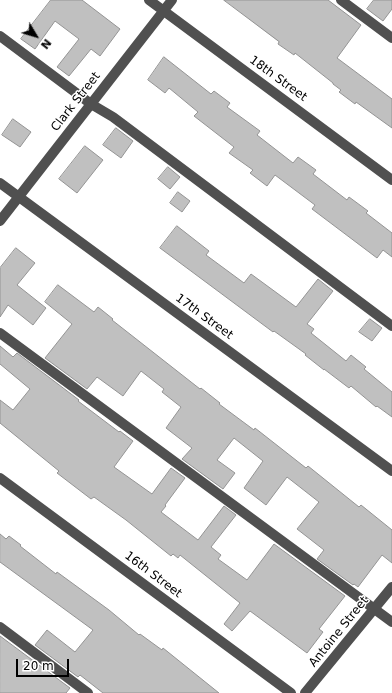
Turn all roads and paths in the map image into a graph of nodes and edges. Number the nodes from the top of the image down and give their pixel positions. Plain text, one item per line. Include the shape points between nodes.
1 (149, 0) edge
2 (172, 0) edge
3 (341, 0) edge
4 (164, 11) junction
5 (0, 36) edge
6 (392, 38) edge
7 (91, 104) junction
8 (392, 180) edge
9 (0, 183) edge
10 (18, 197) junction
11 (0, 220) edge
12 (392, 326) edge
13 (0, 333) edge
14 (392, 471) edge
15 (0, 478) edge
16 (392, 586) edge
17 (374, 609) junction
18 (392, 622) edge
19 (0, 627) edge
20 (88, 693) edge
21 (291, 693) edge
22 (305, 693) edge

1 - 4 street, 18th Street
2 - 4 street, Clark Street
3 - 6 street
4 - 7 street, Clark Street
4 - 8 street, 18th Street
5 - 7 street
7 - 10 street, Clark Street
7 - 12 street via 113,117
9 - 10 street, 17th Street
10 - 11 street, Clark Street
10 - 14 street, 17th Street
13 - 17 street
15 - 21 street, 16th Street
16 - 17 street, Antoine Street
17 - 18 street
17 - 22 street, Antoine Street
19 - 20 street

